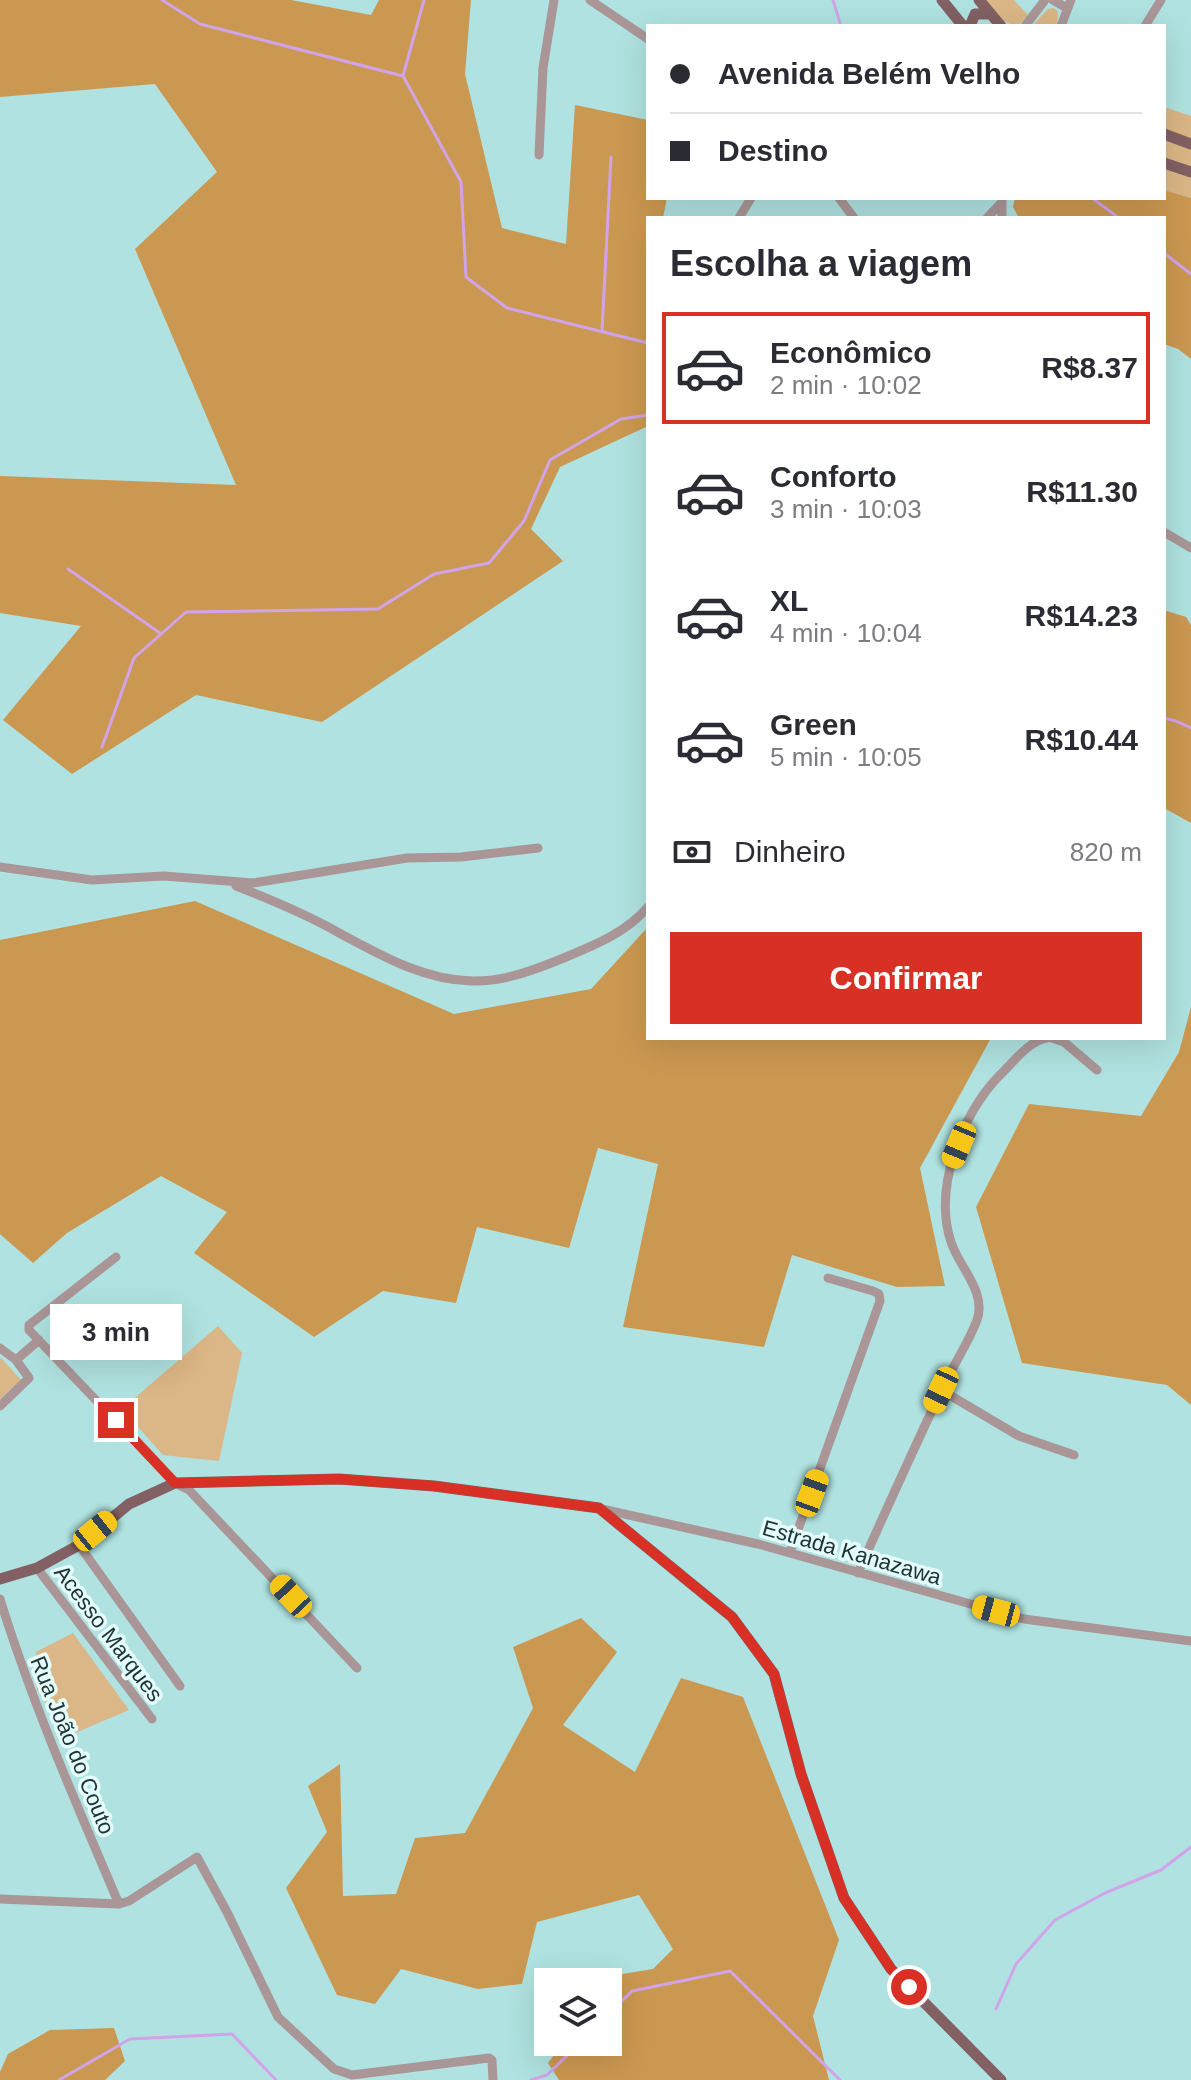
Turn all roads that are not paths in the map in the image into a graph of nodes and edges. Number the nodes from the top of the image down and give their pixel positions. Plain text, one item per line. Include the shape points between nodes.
1 (554, 0) edge
2 (590, 0) edge
3 (942, 0) edge
4 (979, 0) edge
5 (1045, 0) edge
6 (1053, 0) edge
7 (1161, 0) edge
8 (1069, 4) edge
9 (989, 14) junction
10 (961, 24) edge
11 (971, 24) edge
12 (999, 24) edge
13 (1027, 24) edge
14 (1062, 24) edge
15 (1146, 24) edge
16 (646, 38) edge
17 (1166, 135) edge
18 (1191, 144) edge
19 (539, 155) dead end
20 (1166, 164) edge
21 (1191, 172) edge
22 (1002, 201) edge
23 (989, 216) edge
24 (1166, 533) edge
25 (1191, 548) edge
26 (538, 848) dead end
27 (0, 867) edge
28 (226, 881) junction
29 (646, 909) edge
30 (1038, 1040) edge
31 (1056, 1040) edge
32 (1097, 1070) dead end
33 (116, 1257) dead end
34 (828, 1278) dead end
35 (39, 1340) junction
36 (0, 1348) edge
37 (16, 1360) junction
38 (941, 1390) junction
39 (0, 1406) edge
40 (1074, 1455) dead end
41 (175, 1483) junction
42 (599, 1508) junction
43 (79, 1545) junction
44 (790, 1552) junction
45 (37, 1568) junction
46 (858, 1573) junction
47 (0, 1581) edge
48 (0, 1599) edge
49 (1191, 1641) edge
50 (357, 1668) dead end
51 (180, 1686) dead end
52 (152, 1719) dead end
53 (0, 1899) edge
54 (119, 1904) junction
55 (493, 2080) edge
56 (1001, 2080) edge

1 - 19 street via 543,68
2 - 16 street
3 - 10 main road
4 - 9 main road
5 - 13 street
6 - 8 street
7 - 15 street
8 - 14 street
9 - 11 main road via 975,14
9 - 12 main road
17 - 18 main road
20 - 21 main road
22 - 23 street
24 - 25 street
26 - 28 street via 407,858 253,883
27 - 28 street via 92,880 164,876
28 - 29 street via 380,956 426,974 472,981 515,975 605,941
30 - 38 street via 984,1091 949,1167 945,1201 951,1243 976,1291 979,1309
31 - 32 street
33 - 35 street via 29,1325
34 - 44 street via 873,1291 880,1301
35 - 37 street
35 - 41 street
36 - 37 street
37 - 39 street via 29,1378
38 - 40 street via 1019,1436
38 - 46 street
41 - 42 main road via 339,1479
41 - 43 main road via 129,1504
41 - 50 street via 189,1490
42 - 44 street, Estrada Kanazawa
42 - 56 main road via 732,1617 774,1674 801,1774 844,1898 891,1969
43 - 45 main road
43 - 51 street
44 - 46 street, Estrada Kanazawa
45 - 47 main road
45 - 52 street, Acesso Marques
46 - 49 street, Estrada Kanazawa via 1024,1619
48 - 54 street, Rua João do Couto via 20,1665
53 - 54 street
54 - 55 street via 197,1857 278,2017 334,2069 352,2075 489,2058

